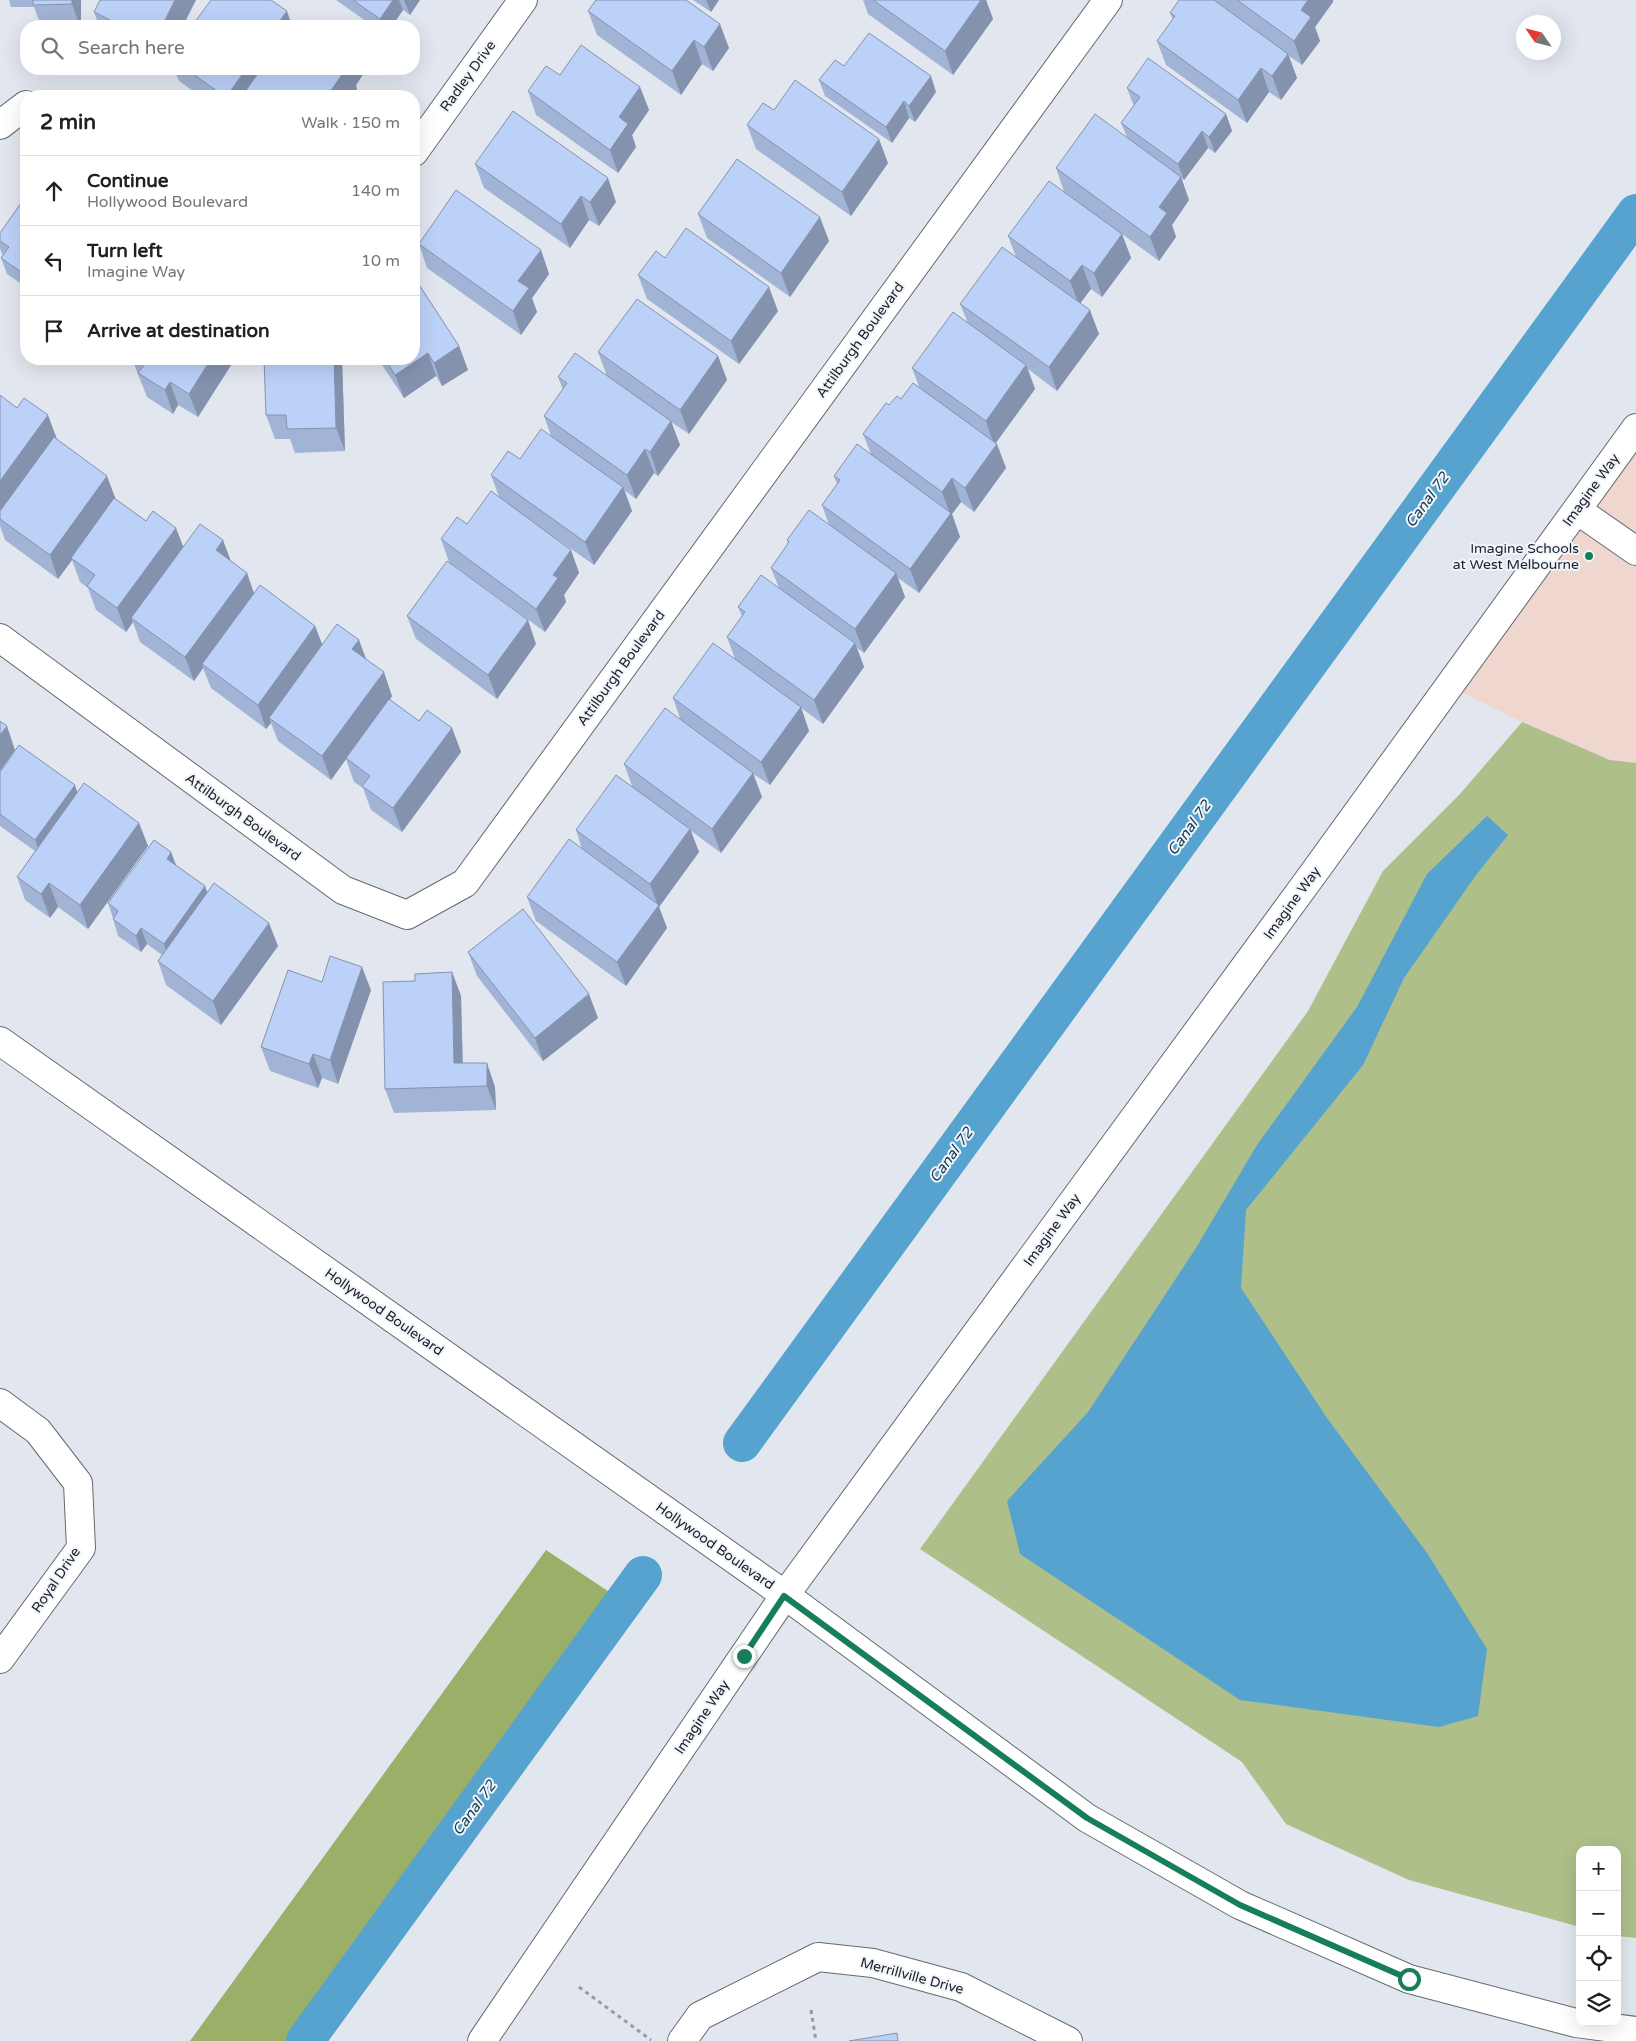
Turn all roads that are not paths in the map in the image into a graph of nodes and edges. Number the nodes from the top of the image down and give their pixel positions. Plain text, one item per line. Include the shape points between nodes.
1 (523, 0) edge
2 (1108, 0) edge
3 (20, 110) edge
4 (0, 125) edge
5 (420, 144) edge
6 (1636, 428) edge
7 (1576, 510) junction
8 (1636, 551) edge
9 (0, 638) edge
10 (0, 1041) edge
11 (0, 1404) edge
12 (784, 1596) junction
13 (0, 1659) edge
14 (1636, 2031) edge
15 (1567, 2032) edge
16 (482, 2041) edge
17 (682, 2041) edge
18 (1068, 2041) edge

1 - 5 street, Radley Drive
2 - 9 street, Attilburgh Boulevard via 465,883 407,915 343,890
3 - 4 street
6 - 7 street, Imagine Way
7 - 8 street
7 - 12 street, Imagine Way
10 - 12 street, Hollywood Boulevard
11 - 13 street, Royal Drive via 38,1431 78,1483 81,1548
12 - 15 street, Hollywood Boulevard via 1087,1818 1240,1905 1409,1979
12 - 16 street, Imagine Way
14 - 15 street, Hollywood Boulevard
17 - 18 street, Merrillville Drive via 700,2016 818,1957 873,1963 961,1987

